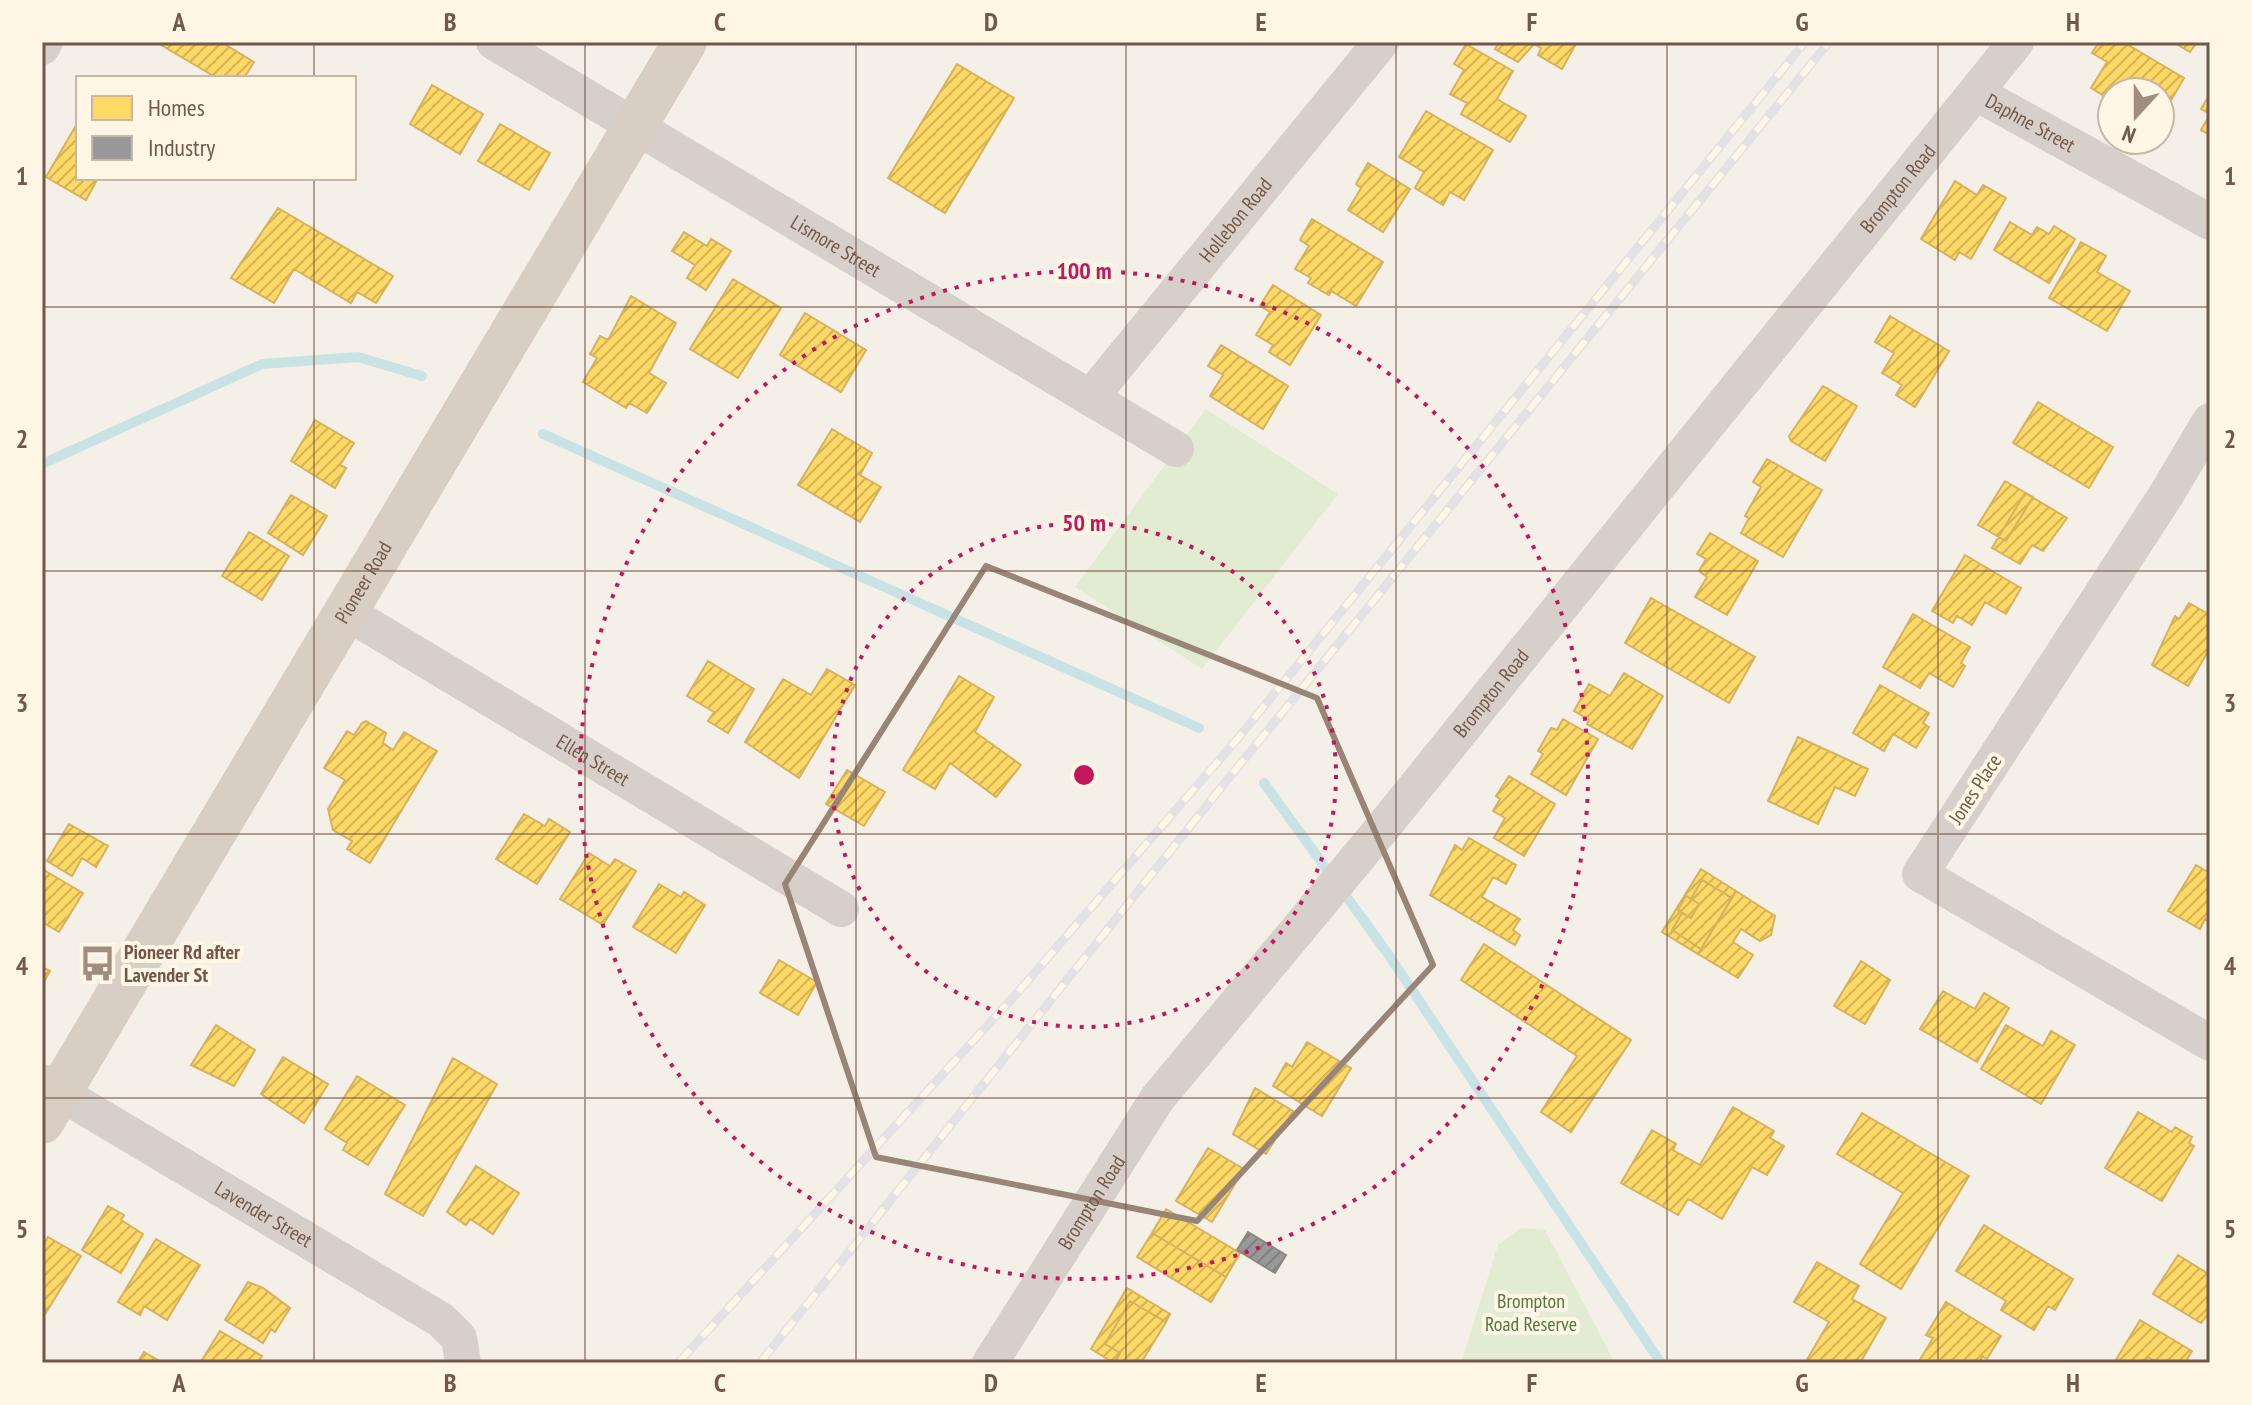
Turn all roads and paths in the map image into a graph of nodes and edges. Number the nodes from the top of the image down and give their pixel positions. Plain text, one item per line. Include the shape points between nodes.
1 (45, 42) edge
2 (494, 42) edge
3 (685, 42) edge
4 (1381, 42) edge
5 (2016, 42) edge
6 (42, 47) edge
7 (1976, 93) junction
8 (635, 126) junction
9 (2210, 222) edge
10 (1090, 398) junction
11 (2210, 421) edge
12 (1176, 449) dead end
13 (346, 612) junction
14 (841, 909) dead end
15 (2210, 1043) edge
16 (48, 1099) edge
17 (463, 1363) edge
18 (990, 1363) edge

1 - 6 street
2 - 8 street, Lismore Street
3 - 8 main road, Pioneer Road
4 - 10 street, Hollebon Road
5 - 7 street, Brompton Road
7 - 9 street, Daphne Street
7 - 18 street, Brompton Road via 1157,1099
8 - 10 street, Lismore Street
8 - 13 main road, Pioneer Road
10 - 12 street, Lismore Street
11 - 15 street, Jones Place via 1920,874
13 - 14 street, Ellen Street
13 - 16 main road, Pioneer Road
16 - 17 street, Lavender Street via 441,1320 459,1338

